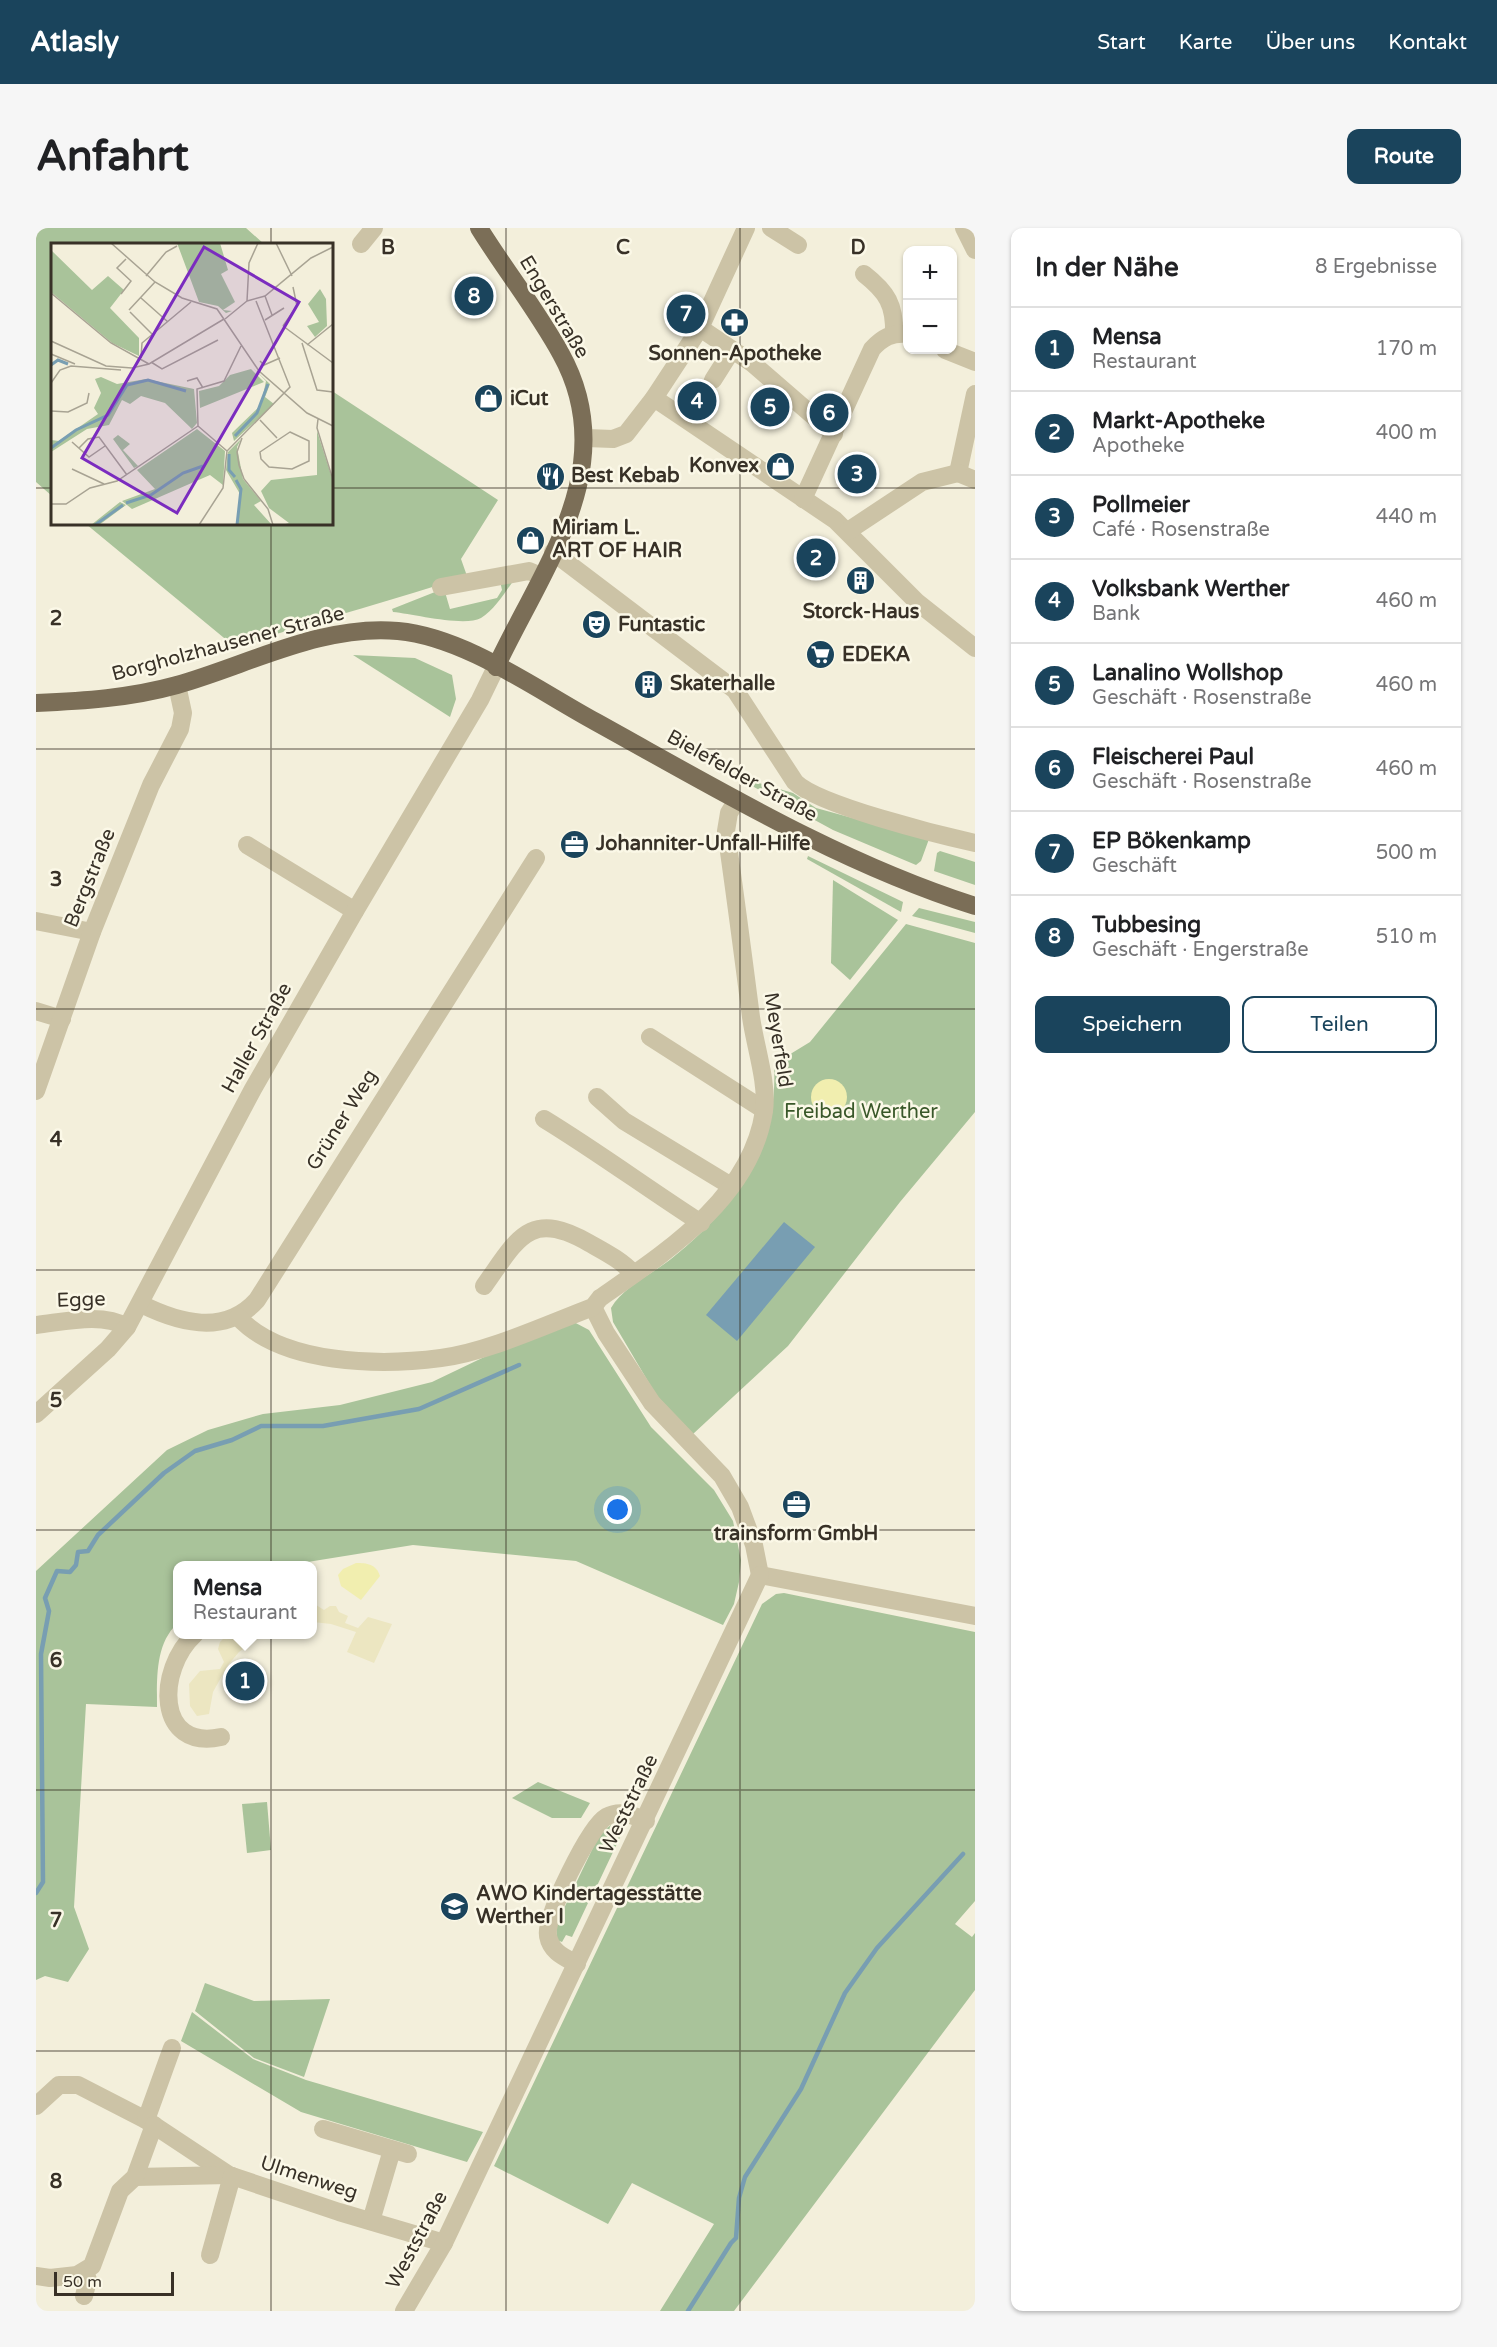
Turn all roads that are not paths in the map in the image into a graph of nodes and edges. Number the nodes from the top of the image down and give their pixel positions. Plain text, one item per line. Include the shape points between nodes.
1 (375, 228) edge
2 (479, 228) edge
3 (746, 228) edge
4 (771, 228) edge
5 (964, 228) edge
6 (361, 244) dead end
7 (798, 245) dead end
8 (975, 250) edge
9 (864, 274) dead end
10 (700, 328) junction
11 (901, 334) edge
12 (732, 350) junction
13 (955, 354) edge
14 (975, 362) edge
15 (713, 380) dead end
16 (975, 393) edge
17 (654, 398) junction
18 (834, 434) junction
19 (586, 438) junction
20 (967, 477) edge
21 (803, 499) junction
22 (848, 531) junction
23 (553, 552) junction
24 (541, 576) junction
25 (441, 587) dead end
26 (975, 648) edge
27 (496, 667) junction
28 (177, 685) junction
29 (36, 703) edge
30 (736, 800) junction
31 (975, 843) edge
32 (247, 844) dead end
33 (536, 858) dead end
34 (975, 906) edge
35 (355, 911) junction
36 (36, 921) edge
37 (92, 932) junction
38 (36, 1011) edge
39 (62, 1019) junction
40 (650, 1037) dead end
41 (36, 1091) edge
42 (597, 1097) dead end
43 (764, 1110) junction
44 (544, 1119) dead end
45 (731, 1186) junction
46 (701, 1223) junction
47 (634, 1274) junction
48 (484, 1286) dead end
49 (141, 1304) junction
50 (593, 1307) junction
51 (36, 1308) edge
52 (238, 1317) junction
53 (43, 1324) edge
54 (127, 1327) junction
55 (36, 1414) edge
56 (760, 1575) junction
57 (975, 1616) edge
58 (191, 1639) edge
59 (221, 1737) dead end
60 (646, 1821) junction
61 (577, 1964) junction
62 (172, 2048) dead end
63 (36, 2106) edge
64 (150, 2122) junction
65 (323, 2129) dead end
66 (231, 2175) junction
67 (135, 2176) junction
68 (371, 2221) junction
69 (444, 2243) junction
70 (210, 2255) dead end
71 (85, 2272) junction
72 (36, 2276) edge
73 (84, 2296) dead end
74 (404, 2311) edge

1 - 6 street
2 - 19 main road, Engerstraße via 561,354 576,392
3 - 10 street
4 - 7 street
5 - 8 street
9 - 11 street via 891,301
10 - 12 street
10 - 17 street
11 - 18 street via 881,339 872,349
12 - 15 street
12 - 18 street
13 - 14 street
16 - 20 street
17 - 19 street via 626,434 612,439
17 - 21 street
18 - 21 street
19 - 23 main road, Engerstraße via 577,495
20 - 22 street via 922,482
21 - 22 street
22 - 26 street via 916,602
23 - 24 main road, Engerstraße
23 - 31 street via 725,680 740,695 803,789 849,808
24 - 25 street via 529,571
24 - 27 main road, Engerstraße
27 - 28 main road, Borgholzhausener Straße via 436,638 398,631 361,632 298,644
27 - 30 main road, Bielefelder Straße
27 - 35 street, Haller Straße
28 - 29 main road, Borgholzhausener Straße via 121,697
28 - 37 street, Bergstraße via 183,713 180,729 151,785
30 - 34 main road, Bielefelder Straße via 857,861
30 - 43 street, Meyerfeld via 726,831 755,1046 764,1083
32 - 35 street
33 - 52 street, Grüner Weg via 256,1300
35 - 49 street, Haller Straße via 254,1089
36 - 37 street
37 - 39 street, Bergstraße
38 - 39 street
39 - 41 street, Bergstraße
40 - 43 street
42 - 45 street via 624,1120
43 - 45 street, Meyerfeld via 749,1156
44 - 46 street
45 - 46 street, Meyerfeld
46 - 47 street, Meyerfeld
47 - 48 street via 625,1264 574,1234 550,1226 515,1242
47 - 50 street, Meyerfeld
49 - 52 street via 190,1323
49 - 54 street, Haller Straße
50 - 52 street, Meyerfeld via 497,1343 443,1358 377,1362 295,1350 270,1341
50 - 56 street via 652,1403 722,1476 740,1507
51 - 53 street
53 - 54 street, Egge via 111,1320
54 - 55 street, Haller Straße
56 - 57 street
56 - 60 street, Weststraße
58 - 59 street via 171,1668 168,1704 177,1722 190,1734
60 - 61 street, Weststraße
60 - 61 street via 626,1812 599,1822 550,1917 549,1942 558,1953
61 - 69 street, Weststraße
62 - 64 street
63 - 64 street, Ulmenweg via 59,2085 70,2083
64 - 66 street, Ulmenweg
64 - 67 street
65 - 68 street, Ulmenweg via 400,2152
66 - 67 street, Ulmenweg
66 - 68 street, Ulmenweg
66 - 70 street, Ulmenweg
67 - 71 street via 120,2191 92,2266
68 - 69 street, Ulmenweg
69 - 74 street, Weststraße
71 - 72 street via 50,2278
71 - 73 street via 88,2280

